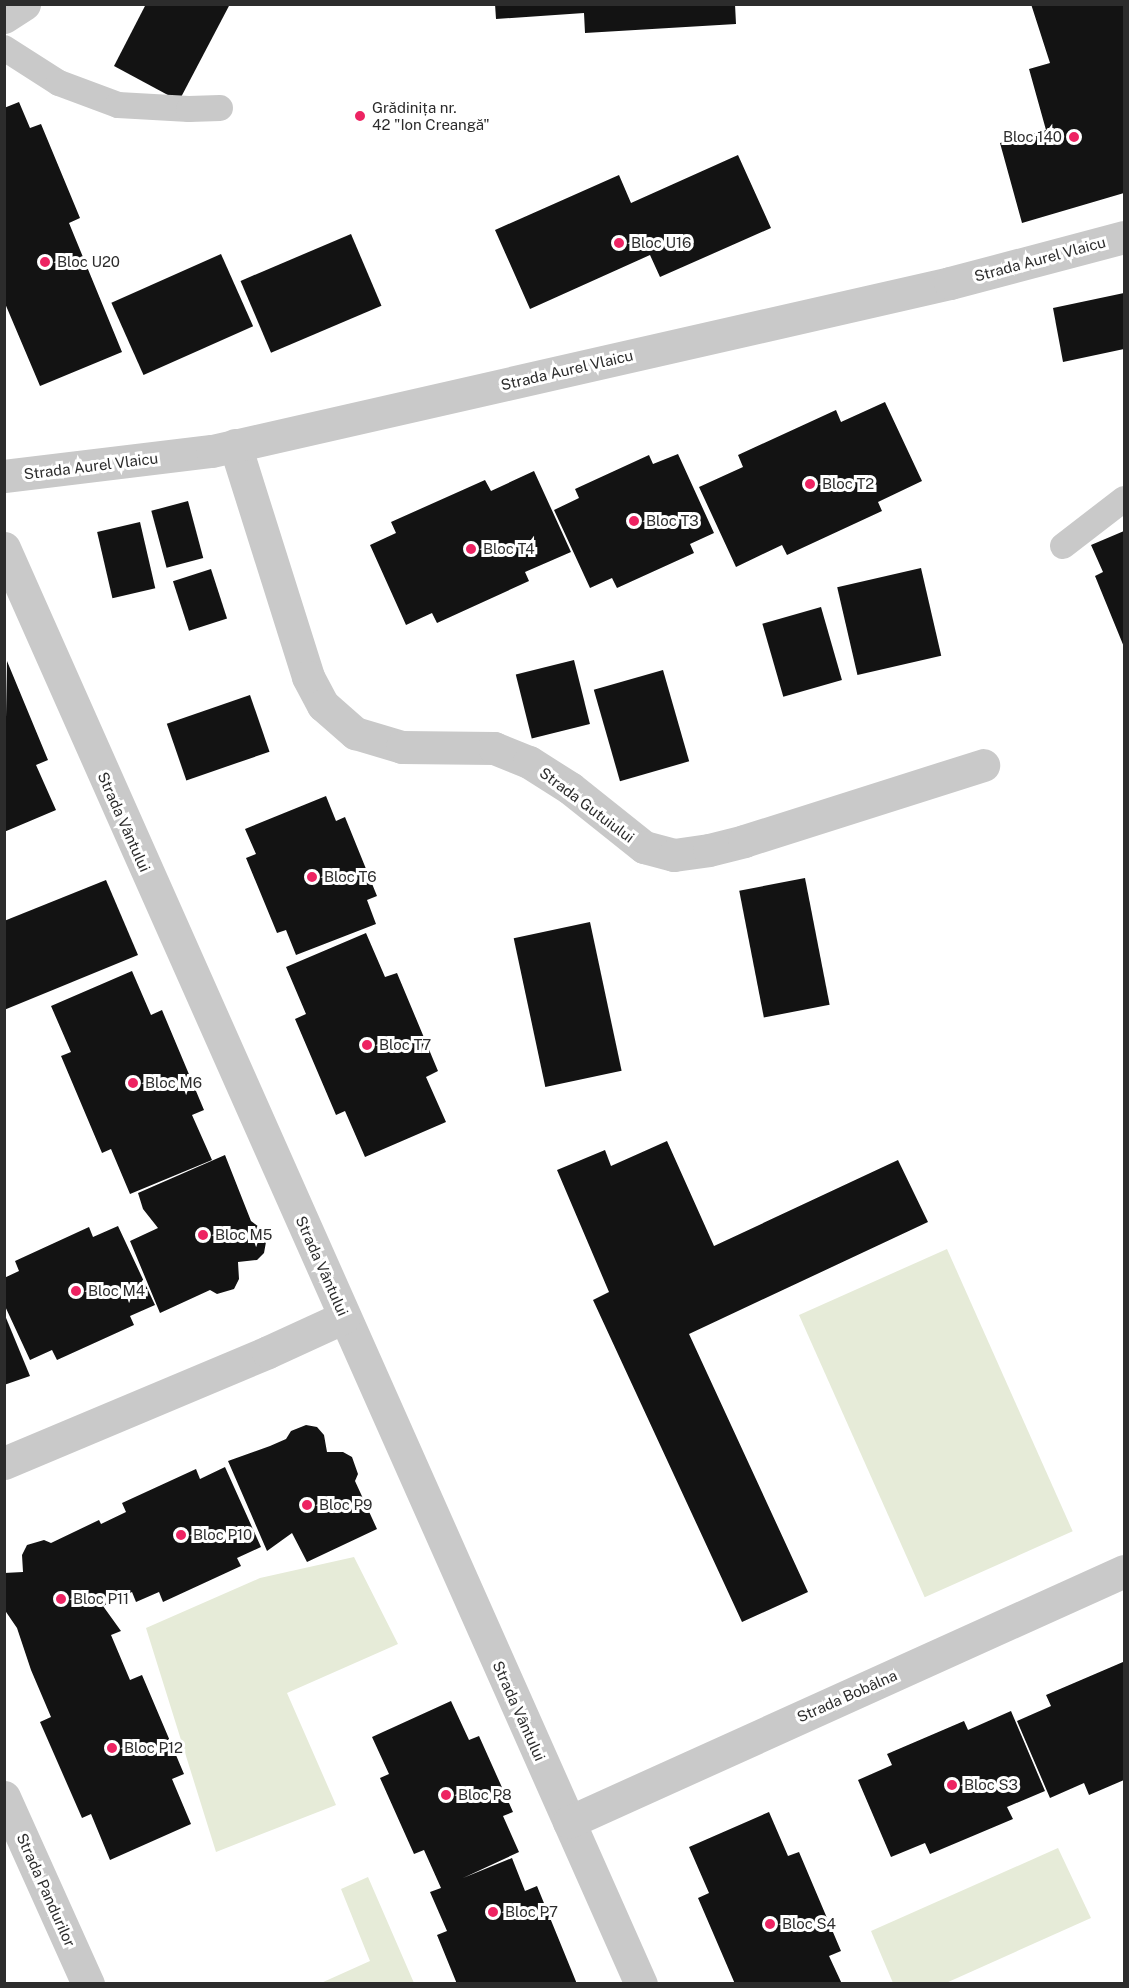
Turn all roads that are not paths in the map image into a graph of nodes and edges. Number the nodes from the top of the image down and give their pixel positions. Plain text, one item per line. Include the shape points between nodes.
1 (24, 4) edge
2 (4, 17) edge
3 (4, 48) edge
4 (220, 108) dead end
5 (1125, 237) edge
6 (235, 446) junction
7 (4, 476) edge
8 (1125, 499) edge
9 (1063, 546) dead end
10 (4, 549) edge
11 (983, 765) dead end
12 (344, 1317) junction
13 (4, 1463) edge
14 (1125, 1571) edge
15 (4, 1797) edge
16 (569, 1822) junction
17 (88, 1983) edge
18 (641, 1983) edge

1 - 2 street
3 - 4 lane via 59,83 118,105
5 - 6 street, Strada Aurel Vlaicu via 881,299
6 - 7 street, Strada Aurel Vlaicu
6 - 11 street, Strada Gutuiului via 308,677 323,705 355,733 402,747 494,748 529,762 570,788 644,847 674,855 744,841
8 - 9 lane
10 - 12 street, Strada Vântului
12 - 13 street
12 - 16 street, Strada Vântului
14 - 16 street, Strada Bobâlna
15 - 17 street, Strada Pandurilor
16 - 18 street, Strada Vântului

